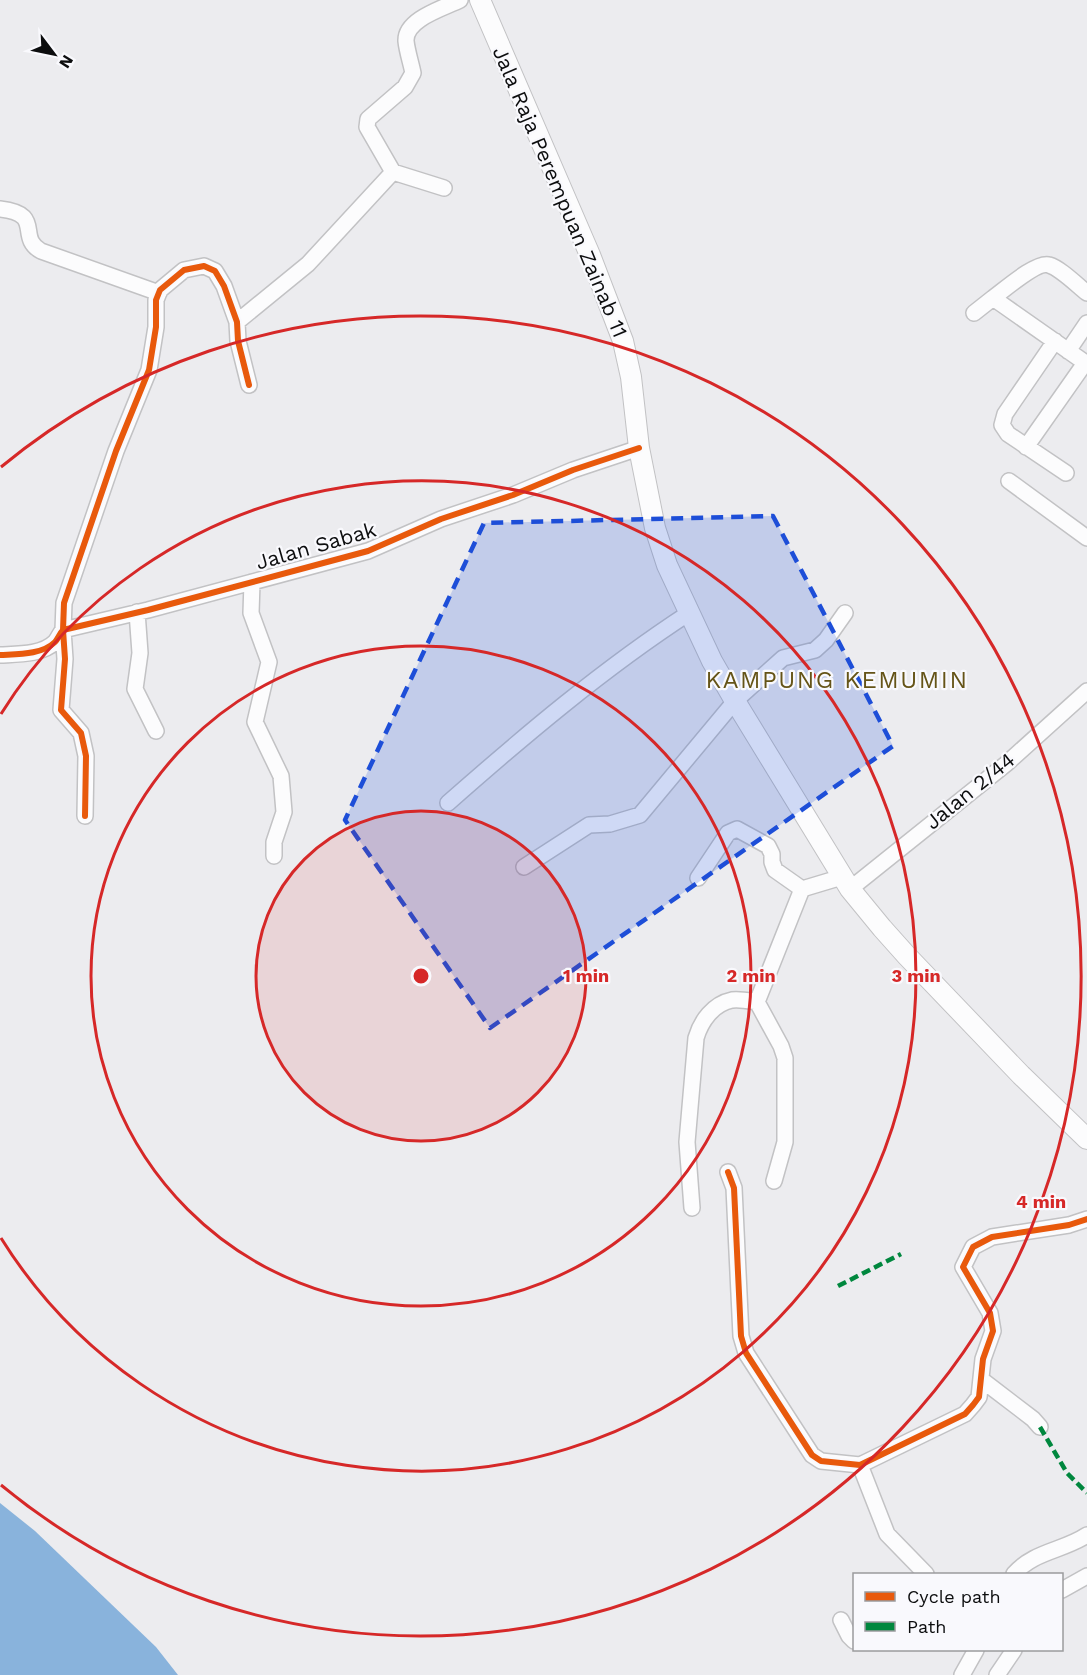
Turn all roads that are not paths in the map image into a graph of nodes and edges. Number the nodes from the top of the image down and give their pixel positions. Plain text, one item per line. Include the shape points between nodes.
1 (460, 0) edge
2 (480, 0) edge
3 (393, 171) junction
4 (444, 188) dead end
5 (0, 209) edge
6 (159, 292) junction
7 (1087, 293) edge
8 (993, 298) junction
9 (974, 313) dead end
10 (237, 322) junction
11 (1087, 323) edge
12 (1055, 341) junction
13 (1068, 351) junction
14 (1086, 364) edge
15 (249, 385) dead end
16 (1026, 447) junction
17 (639, 448) junction
18 (1066, 473) dead end
19 (1009, 482) dead end
20 (1087, 538) edge
21 (252, 582) junction
22 (137, 612) junction
23 (689, 613) junction
24 (845, 614) dead end
25 (63, 630) junction
26 (0, 655) edge
27 (1087, 691) edge
28 (735, 701) junction
29 (156, 731) dead end
30 (448, 803) dead end
31 (85, 816) dead end
32 (274, 856) dead end
33 (524, 867) dead end
34 (698, 878) dead end
35 (846, 883) junction
36 (802, 889) junction
37 (757, 1002) junction
38 (1087, 1139) edge
39 (728, 1172) dead end
40 (774, 1181) dead end
41 (692, 1208) dead end
42 (1087, 1220) edge
43 (982, 1380) junction
44 (1040, 1426) dead end
45 (860, 1465) junction
46 (1087, 1535) edge
47 (924, 1573) edge
48 (1016, 1573) edge
49 (1087, 1576) edge
50 (1063, 1589) edge
51 (841, 1620) dead end
52 (853, 1639) edge
53 (975, 1651) edge
54 (1013, 1651) edge
55 (962, 1675) edge
56 (998, 1675) edge

1 - 3 street via 410,27 406,41 413,73 409,82 368,119 367,127
2 - 17 main road, Jala Raja Perempuan Zainab 11 via 623,341 637,413
3 - 4 street
3 - 10 street via 308,264
5 - 6 street via 26,218 30,242 41,251
6 - 10 street via 184,270 204,266 215,271 224,286
6 - 25 street via 149,370 116,451 64,603
7 - 8 street via 1045,264
8 - 9 street
8 - 12 street
10 - 15 street
11 - 13 street
12 - 13 street
12 - 16 street via 1002,420 1004,430
13 - 14 street
14 - 16 street
16 - 18 street
17 - 21 street, Jalan Sabak via 441,519 368,551
17 - 23 main road, Jala Raja Perempuan Zainab 11 via 654,528
19 - 20 street
21 - 22 street, Jalan Sabak
21 - 32 street via 251,613 268,662 255,722 280,776 284,812 274,842
22 - 25 street, Jalan Sabak
22 - 29 street via 140,653 135,689
23 - 28 main road, Jala Raja Perempuan Zainab 11
23 - 30 street via 581,692
24 - 28 street via 815,650 783,658
25 - 26 street, Jalan Sabak via 44,649
25 - 31 street via 61,710 81,733 86,756
27 - 35 street, Jalan 2/44 via 1006,764
28 - 33 street via 640,815 610,824 589,825
28 - 35 main road, Jala Raja Perempuan Zainab 11
34 - 36 street via 728,833 737,829 768,846 776,870
35 - 36 street
35 - 38 main road, Jala Raja Perempuan Zainab 11 via 908,956
36 - 37 street
37 - 40 street via 785,1058 785,1142
37 - 41 street via 733,1000 723,1004 700,1025 687,1142
39 - 45 street via 734,1188 741,1336 746,1353 812,1455 821,1461
42 - 43 street via 992,1237 973,1247 963,1267 990,1313 993,1331 983,1359
43 - 44 street
43 - 45 street via 979,1397 965,1414
45 - 47 street via 887,1534
46 - 48 street via 1038,1555
49 - 50 street
51 - 52 street
53 - 55 street
54 - 56 street

